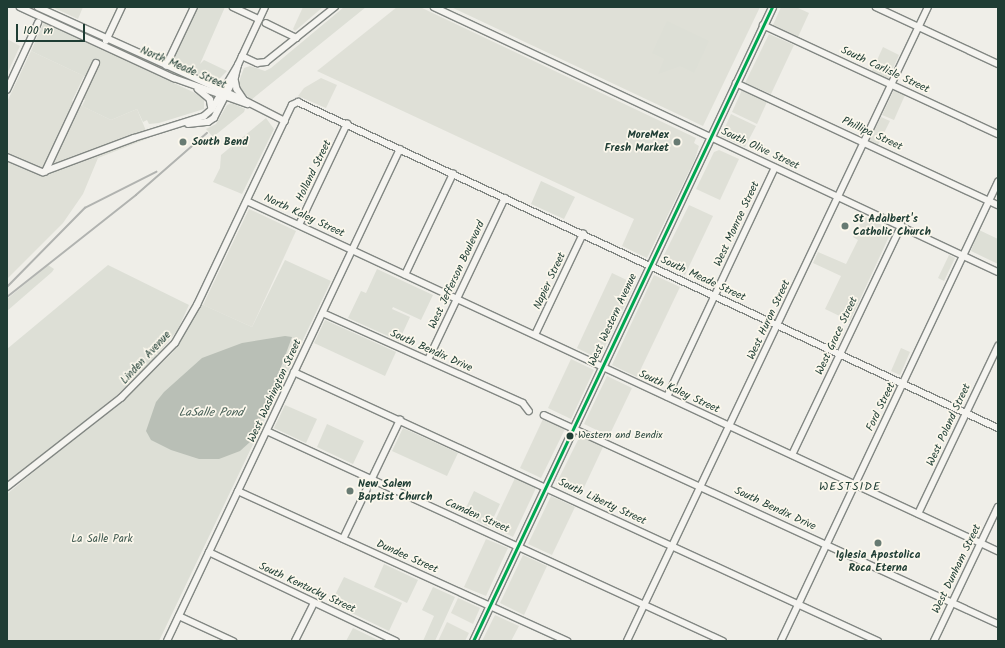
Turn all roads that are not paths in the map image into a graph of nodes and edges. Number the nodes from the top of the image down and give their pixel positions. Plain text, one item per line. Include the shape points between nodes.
1 (20, 7) edge
2 (38, 7) edge
3 (122, 7) edge
4 (194, 7) edge
5 (233, 7) edge
6 (265, 7) edge
7 (335, 7) edge
8 (434, 7) edge
9 (772, 7) edge
10 (876, 7) edge
11 (928, 7) edge
12 (46, 8) edge
13 (259, 19) junction
14 (38, 23) dead end
15 (266, 23) dead end
16 (763, 25) junction
17 (919, 27) junction
18 (297, 38) junction
19 (107, 39) junction
20 (105, 45) junction
21 (242, 56) junction
22 (96, 63) dead end
23 (998, 64) edge
24 (238, 65) junction
25 (166, 66) junction
26 (235, 78) junction
27 (736, 83) junction
28 (191, 84) junction
29 (891, 84) junction
30 (7, 90) edge
31 (224, 94) junction
32 (244, 100) junction
33 (252, 105) junction
34 (212, 109) junction
35 (285, 121) junction
36 (347, 124) junction
37 (172, 125) junction
38 (998, 134) edge
39 (711, 137) junction
40 (864, 142) junction
41 (400, 149) junction
42 (7, 157) edge
43 (775, 168) junction
44 (45, 172) junction
45 (453, 174) junction
46 (998, 182) edge
47 (838, 197) junction
48 (505, 198) junction
49 (247, 201) junction
50 (989, 201) junction
51 (998, 205) edge
52 (299, 225) junction
53 (901, 226) junction
54 (582, 234) junction
55 (352, 250) junction
56 (964, 255) junction
57 (650, 266) junction
58 (992, 269) junction
59 (998, 272) edge
60 (405, 275) junction
61 (998, 276) edge
62 (714, 296) junction
63 (457, 299) junction
64 (323, 313) junction
65 (777, 325) junction
66 (535, 335) junction
67 (998, 346) edge
68 (840, 354) junction
69 (428, 360) junction
70 (602, 367) junction
71 (294, 372) junction
72 (903, 383) junction
73 (666, 397) junction
74 (529, 411) dead end
75 (966, 413) junction
76 (544, 415) dead end
77 (400, 420) junction
78 (729, 426) junction
79 (574, 428) junction
80 (998, 428) edge
81 (267, 431) junction
82 (792, 455) junction
83 (372, 479) junction
84 (855, 484) junction
85 (701, 486) junction
86 (7, 487) edge
87 (546, 487) junction
88 (238, 491) junction
89 (998, 506) edge
90 (918, 514) junction
91 (343, 539) junction
92 (981, 543) junction
93 (827, 544) junction
94 (672, 545) junction
95 (518, 546) junction
96 (998, 551) edge
97 (209, 552) junction
98 (314, 602) junction
99 (952, 602) junction
100 (798, 604) junction
101 (490, 605) junction
102 (645, 605) junction
103 (179, 616) junction
104 (998, 624) edge
105 (167, 641) edge
106 (233, 641) edge
107 (295, 641) edge
108 (396, 641) edge
109 (473, 641) edge
110 (567, 641) edge
111 (627, 641) edge
112 (723, 641) edge
113 (781, 641) edge
114 (878, 641) edge
115 (934, 641) edge

1 - 20 street, North Meade Street
2 - 12 street, North Meade Street
3 - 19 street
4 - 25 street
5 - 13 street
6 - 13 street
7 - 18 street
8 - 39 street, South Olive Street
9 - 16 main road, West Western Avenue
10 - 17 street
11 - 17 street, West Huron Street
12 - 19 street, North Meade Street
13 - 21 street
14 - 30 street
15 - 18 street
16 - 27 main road, West Western Avenue
16 - 29 street, South Carlisle Street
17 - 23 street
17 - 29 street, West Huron Street
18 - 21 street via 266,62 257,63
19 - 20 street
19 - 25 street, North Meade Street
20 - 28 street, North Meade Street
21 - 24 street
22 - 44 street
24 - 26 street
24 - 31 street
25 - 31 street, North Meade Street
26 - 31 street
26 - 32 street via 236,89
27 - 39 main road, West Western Avenue
27 - 40 street, Phillipa Street
28 - 31 street, North Meade Street
28 - 34 street via 206,94
29 - 38 street, South Carlisle Street
29 - 40 street, West Huron Street
31 - 32 street, North Meade Street
31 - 33 street, North Meade Street
31 - 34 street
31 - 37 street via 218,112 208,122
32 - 33 street, North Meade Street
33 - 35 street, North Meade Street
34 - 37 street via 204,116
35 - 36 street, Linden Avenue via 296,102
35 - 49 street, Linden Avenue
36 - 41 street
36 - 52 street, Holland Street
37 - 44 street
39 - 43 street, South Olive Street
39 - 57 main road, West Western Avenue
40 - 47 street, West Huron Street
40 - 50 street, Phillipa Street
41 - 45 street, South Meade Street
41 - 55 street, West Washington Street
42 - 44 street via 36,171
43 - 47 street, South Olive Street
43 - 62 street, West Monroe Street
45 - 48 street, South Meade Street
45 - 60 street
46 - 50 street, Ford Street
47 - 53 street, South Olive Street
47 - 65 street, West Huron Street
48 - 54 street, South Meade Street
48 - 63 street, West Jefferson Boulevard
49 - 52 street, North Kaley Street
49 - 86 street, Linden Avenue via 194,310 168,352 120,398
50 - 51 street, Phillipa Street
50 - 56 street, Ford Street
52 - 55 street, North Kaley Street
53 - 56 street, South Olive Street
53 - 68 street, West Grace Street
54 - 57 street, South Meade Street
54 - 66 street, Napier Street
55 - 60 street, South Kaley Street
55 - 64 street, West Washington Street
56 - 58 street, South Olive Street
56 - 72 street, Ford Street
57 - 62 street, South Meade Street
57 - 70 main road, West Western Avenue
58 - 59 street, South Olive Street
58 - 61 street, South Olive Street
60 - 63 street, South Kaley Street
62 - 65 street, South Meade Street
62 - 73 street, West Monroe Street
63 - 66 street, South Kaley Street
63 - 69 street, West Jefferson Boulevard
64 - 69 street, South Bendix Drive
64 - 71 street, West Washington Street
65 - 68 street, South Meade Street
65 - 78 street, West Huron Street
66 - 70 street, South Kaley Street
67 - 75 street, West Poland Street
68 - 72 street, South Meade Street
68 - 82 street, West Grace Street
69 - 74 street, South Bendix Drive via 523,403
70 - 73 street, South Kaley Street
70 - 79 main road, West Western Avenue
71 - 77 street, South Liberty Street
71 - 81 street, West Washington Street
72 - 75 street, South Meade Street
72 - 84 street, Ford Street
73 - 78 street, South Kaley Street
75 - 80 street, South Meade Street
75 - 90 street, West Poland Street
76 - 79 street, South Bendix Drive
77 - 83 street
77 - 87 street, South Liberty Street
78 - 82 street, South Kaley Street
78 - 85 street, West Huron Street
79 - 85 street, South Bendix Drive
79 - 87 main road, West Western Avenue
81 - 83 street, Camden Street
81 - 88 street, West Washington Street
82 - 84 street, South Kaley Street
83 - 91 street
83 - 95 street, Camden Street
84 - 90 street, South Kaley Street
84 - 93 street, Ford Street
85 - 93 street, South Bendix Drive
85 - 94 street, West Huron Street
87 - 94 street, South Liberty Street
87 - 95 main road, West Western Avenue
88 - 91 street, Dundee Street
88 - 97 street, West Washington Street
89 - 92 street, West Dunham Street
90 - 92 street, South Kaley Street
91 - 101 street, Dundee Street
92 - 96 street, South Kaley Street
92 - 99 street, West Dunham Street
93 - 99 street, South Bendix Drive
93 - 100 street, Ford Street
94 - 100 street, South Liberty Street
94 - 102 street, West Huron Street
95 - 101 main road, West Western Avenue
95 - 102 street, Camden Street
97 - 98 street, South Kentucky Street
97 - 103 street, West Washington Street
98 - 107 street
98 - 108 street, South Kentucky Street
99 - 104 street, South Bendix Drive
99 - 115 street, West Dunham Street
100 - 113 street, Ford Street
100 - 114 street, South Liberty Street
101 - 109 main road, West Western Avenue
101 - 110 street, Dundee Street
102 - 111 street, West Huron Street
102 - 112 street, Camden Street
103 - 105 street, West Washington Street
103 - 106 street

